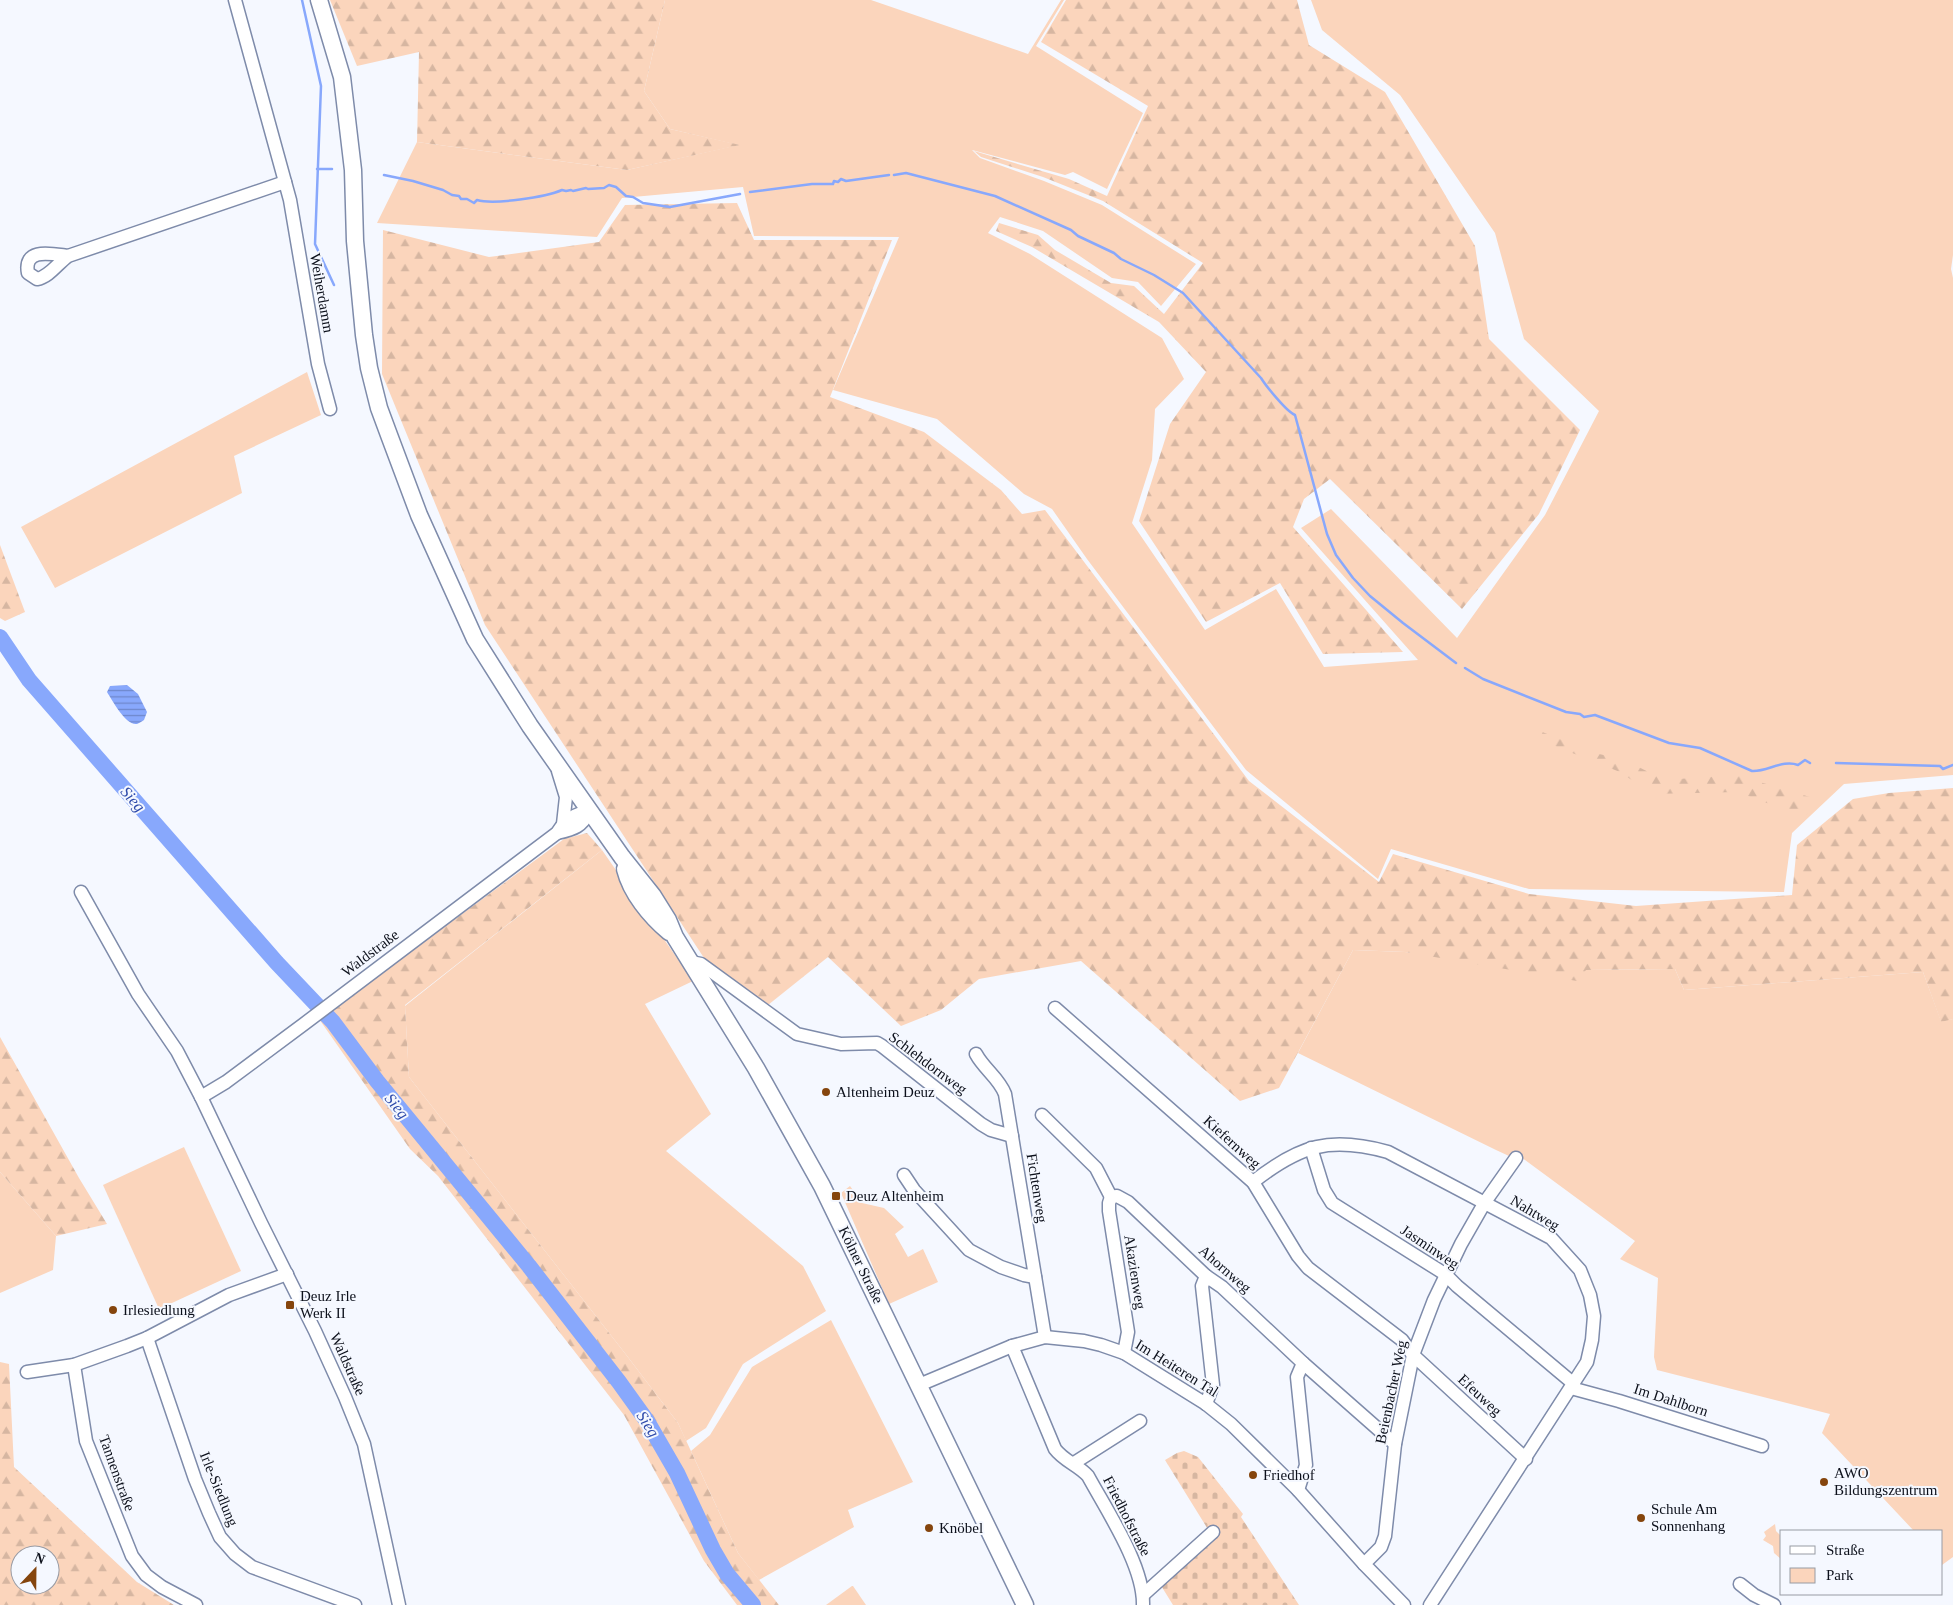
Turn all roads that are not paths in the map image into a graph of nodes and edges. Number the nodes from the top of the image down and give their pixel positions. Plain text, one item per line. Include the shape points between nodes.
1 (235, 0) edge
2 (319, 0) edge
3 (286, 182) junction
4 (68, 256) dead end
5 (330, 410) dead end
6 (555, 762) junction
7 (590, 811) junction
8 (560, 828) junction
9 (80, 892) dead end
10 (690, 962) junction
11 (1055, 1008) dead end
12 (976, 1054) dead end
13 (201, 1097) junction
14 (1042, 1115) dead end
15 (1012, 1136) junction
16 (1311, 1148) junction
17 (1516, 1158) dead end
18 (904, 1174) dead end
19 (1253, 1182) junction
20 (1111, 1197) junction
21 (1485, 1202) junction
22 (287, 1274) junction
23 (1446, 1274) junction
24 (1206, 1276) junction
25 (1035, 1277) junction
26 (1045, 1337) junction
27 (147, 1338) junction
28 (1012, 1346) junction
29 (1124, 1353) junction
30 (1413, 1354) junction
31 (1302, 1363) junction
32 (74, 1365) junction
33 (27, 1372) dead end
34 (919, 1385) junction
35 (1572, 1386) junction
36 (1206, 1404) junction
37 (1140, 1420) dead end
38 (1394, 1444) junction
39 (1762, 1446) dead end
40 (1526, 1459) junction
41 (1074, 1464) junction
42 (1298, 1490) junction
43 (1213, 1532) dead end
44 (1364, 1564) junction
45 (1740, 1584) dead end
46 (1143, 1600) edge
47 (196, 1605) edge
48 (355, 1605) edge
49 (399, 1605) edge
50 (1025, 1605) edge
51 (1404, 1605) edge
52 (1430, 1605) edge
53 (1774, 1605) edge

1 - 3 street, Weiherdamm
2 - 6 main road, Kölner Straße via 342,77 353,170 362,317 379,408 419,515 476,639
3 - 4 street
3 - 5 street, Weiherdamm via 318,364
6 - 7 main road, Kölner Straße
6 - 8 street via 566,797
7 - 8 street, Waldstraße via 583,823 571,830
7 - 10 main road, Kölner Straße via 622,857 626,873 642,903 676,937
8 - 13 street, Waldstraße via 316,1015
9 - 13 street, Waldstraße via 138,994 177,1051
10 - 15 street, Schlehdornweg via 701,964 797,1034 841,1044 877,1043 981,1124
10 - 34 main road, Kölner Straße via 756,1068 822,1186
11 - 19 street, Kiefernweg
12 - 15 street, Fichtenweg via 1001,1084
13 - 22 street, Waldstraße
14 - 20 street via 1096,1168
15 - 25 street, Fichtenweg
16 - 19 street, Nahtweg via 1290,1157
16 - 21 street, Nahtweg via 1364,1145 1388,1152
16 - 23 street, Jasminweg via 1324,1190 1332,1203
17 - 21 street, Beienbacher Weg
18 - 25 street via 920,1197 969,1250 1001,1267
19 - 30 street, Kiefernweg via 1308,1268 1402,1340
20 - 24 street, Ahornweg via 1117,1196 1128,1202
20 - 29 street, Akazienweg via 1109,1211 1128,1332
21 - 23 street, Beienbacher Weg
21 - 35 street, Nahtweg via 1551,1238 1580,1270 1594,1316 1587,1362
22 - 27 street via 229,1295
22 - 49 street, Waldstraße via 346,1397 364,1444
23 - 30 street, Beienbacher Weg
23 - 35 street, Jasminweg
24 - 31 street, Ahornweg via 1222,1287
24 - 36 street via 1202,1286 1213,1385
25 - 26 street, Fichtenweg
26 - 28 street, Im Heiteren Tal
26 - 29 street, Im Heiteren Tal via 1084,1341
27 - 32 street
27 - 48 street, Irle-Siedlung via 195,1479 220,1537 252,1567
28 - 34 street, Im Heiteren Tal
28 - 41 street, Friedhofstraße via 1055,1449
29 - 36 street, Im Heiteren Tal
30 - 38 street, Beienbacher Weg
30 - 40 street, Efeuweg
31 - 38 street, Ahornweg
31 - 42 street via 1297,1377 1306,1465
32 - 33 street
32 - 47 street, Tannenstraße via 86,1441 132,1556 146,1575
34 - 50 main road, Kölner Straße
35 - 39 street, Im Dahlborn
35 - 40 street, Nahtweg
36 - 42 street, Im Heiteren Tal
37 - 41 street
38 - 44 street, Beienbacher Weg via 1385,1536 1381,1547
40 - 52 street, Nahtweg
41 - 46 street, Friedhofstraße via 1088,1476 1121,1536 1136,1568
42 - 44 street, Im Heiteren Tal
43 - 46 street
44 - 51 street
45 - 53 street

